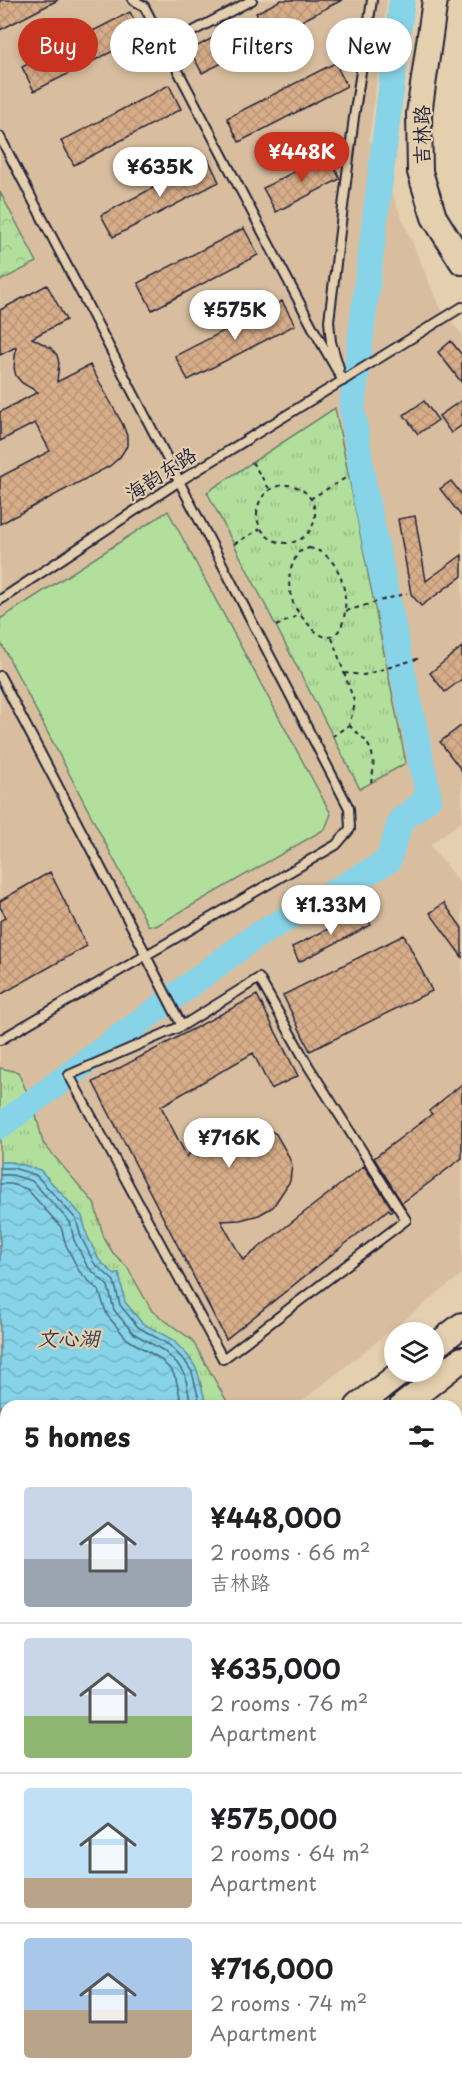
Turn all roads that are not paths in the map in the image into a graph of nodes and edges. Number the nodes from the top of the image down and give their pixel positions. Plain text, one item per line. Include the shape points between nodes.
1 (133, 0) edge
2 (252, 0) edge
3 (372, 0) edge
4 (435, 0) edge
5 (150, 18) edge
6 (198, 29) edge
7 (179, 72) edge
8 (0, 137) edge
9 (462, 262) edge
10 (462, 307) edge
11 (343, 381) junction
12 (178, 482) junction
13 (0, 600) edge
14 (0, 676) edge
15 (145, 953) junction
16 (182, 1026) junction
17 (0, 1040) edge
18 (462, 1325) edge
19 (444, 1339) edge
20 (462, 1359) edge
21 (389, 1382) edge
22 (366, 1400) edge
23 (410, 1400) edge

1 - 5 lane via 144,6
2 - 6 lane
3 - 11 lane via 328,321
4 - 9 main road, 吉林路 via 419,114 420,172 434,217
7 - 11 lane
8 - 12 lane
10 - 11 lane, 海韵东路
11 - 12 lane, 海韵东路
12 - 13 lane, 海韵东路
12 - 15 lane via 349,808 350,829 336,845
14 - 15 lane
15 - 16 lane
15 - 17 lane
16 - 16 lane via 259,978 405,1220 223,1359 69,1075
18 - 19 main road
20 - 23 main road
21 - 22 main road

